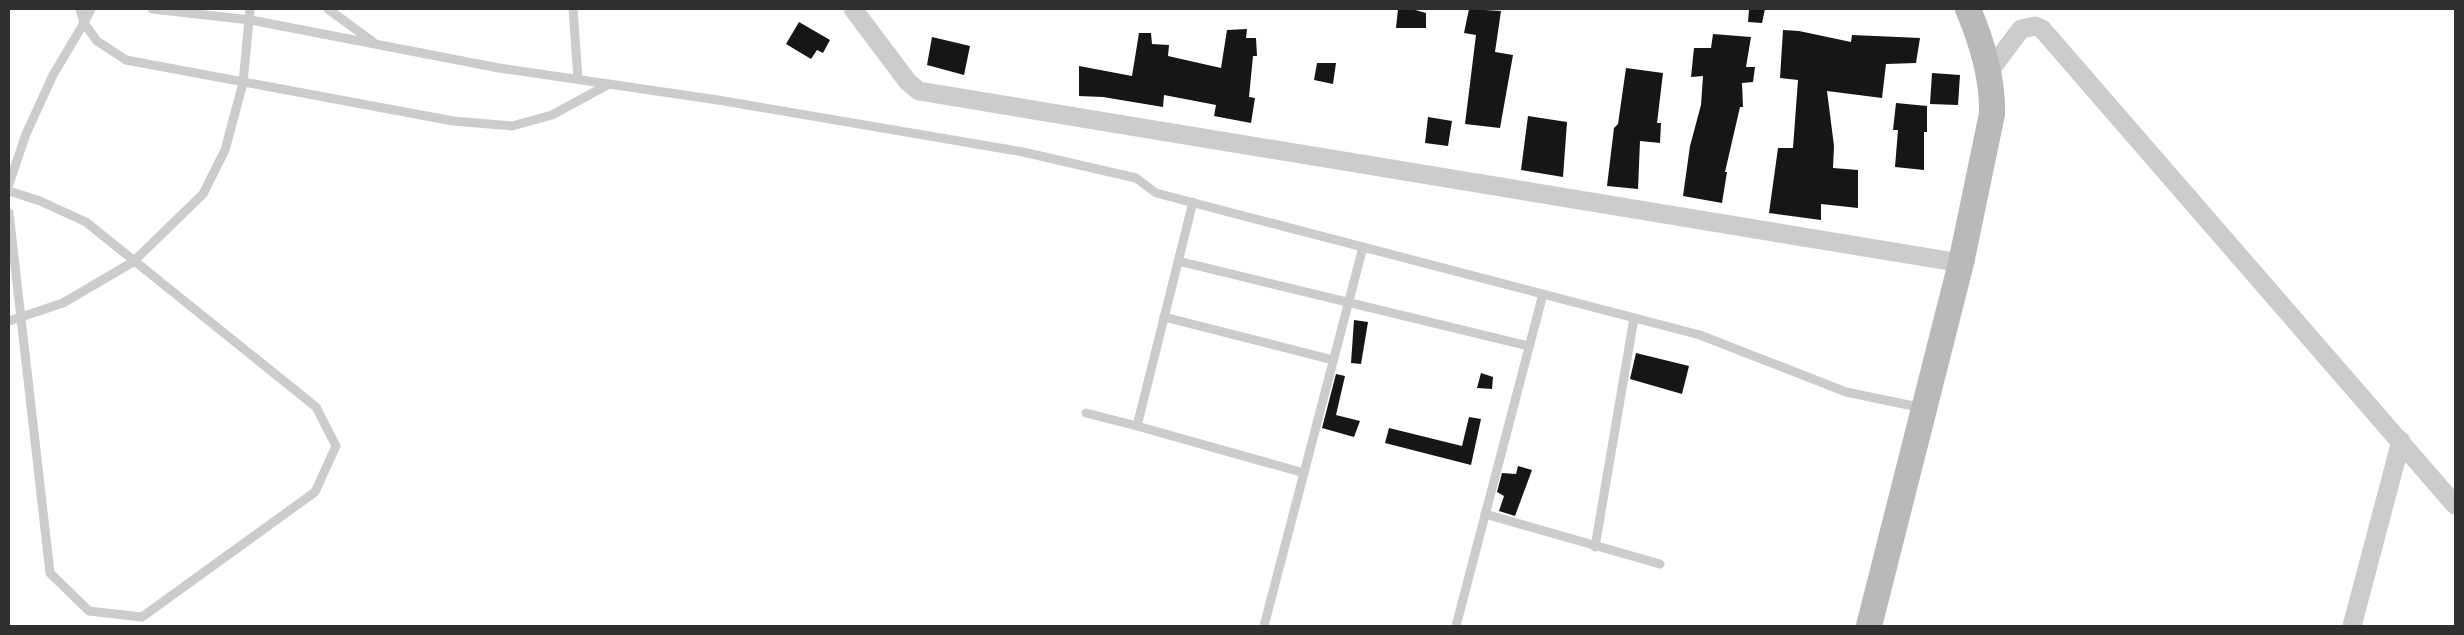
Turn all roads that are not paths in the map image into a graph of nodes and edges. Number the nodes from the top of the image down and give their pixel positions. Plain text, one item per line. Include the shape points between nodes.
1 (80, 9) edge
2 (91, 9) edge
3 (152, 9) edge
4 (250, 9) edge
5 (328, 9) edge
6 (573, 9) edge
7 (853, 9) edge
8 (1968, 9) edge
9 (340, 13) edge
10 (251, 20) junction
11 (84, 23) junction
12 (376, 44) junction
13 (1988, 73) junction
14 (578, 79) junction
15 (243, 83) junction
16 (610, 84) junction
17 (9, 184) edge
18 (9, 191) edge
19 (1193, 202) junction
20 (9, 213) edge
21 (1363, 247) junction
22 (1178, 261) junction
23 (134, 262) junction
24 (1961, 262) junction
25 (1543, 294) junction
26 (1348, 303) junction
27 (20, 317) junction
28 (1164, 317) junction
29 (1634, 318) junction
30 (9, 321) edge
31 (1529, 346) junction
32 (1333, 360) junction
33 (1926, 409) junction
34 (1086, 413) dead end
35 (1137, 426) junction
36 (2401, 441) junction
37 (1304, 473) junction
38 (2455, 505) edge
39 (1485, 514) junction
40 (1595, 547) junction
41 (1660, 564) dead end
42 (1264, 626) edge
43 (1456, 626) edge
44 (1869, 626) edge
45 (2352, 626) edge

1 - 11 lane
2 - 11 lane
3 - 10 lane
4 - 10 lane
5 - 9 lane
6 - 14 lane
7 - 24 street via 908,82 920,91
8 - 13 street via 1980,39
9 - 12 lane
10 - 12 lane
10 - 15 lane
11 - 15 lane via 97,42 126,60
11 - 17 lane via 53,75 26,134
12 - 14 lane via 499,68
13 - 24 street via 1992,114
13 - 36 street via 2022,29 2035,26 2042,29
14 - 16 lane
15 - 16 lane via 453,121 512,126 552,115
15 - 23 lane via 225,150 203,194
16 - 19 lane via 1023,152 1136,178 1156,193
18 - 23 lane via 86,222
19 - 21 lane
19 - 22 lane
20 - 27 lane
21 - 25 lane
21 - 26 lane
22 - 26 lane
22 - 28 lane
23 - 27 lane via 63,303
23 - 27 lane via 316,407 336,446 315,492 142,617 89,611 50,573
24 - 33 street
25 - 29 lane
25 - 31 lane
26 - 31 lane
26 - 32 lane
27 - 30 lane
28 - 32 lane
28 - 35 lane
29 - 33 lane via 1700,335 1846,392
29 - 40 lane
31 - 39 lane
32 - 37 lane
33 - 44 street
34 - 35 lane
35 - 37 lane
36 - 38 street
36 - 45 street
37 - 42 lane
39 - 40 lane
39 - 43 lane
40 - 41 lane

